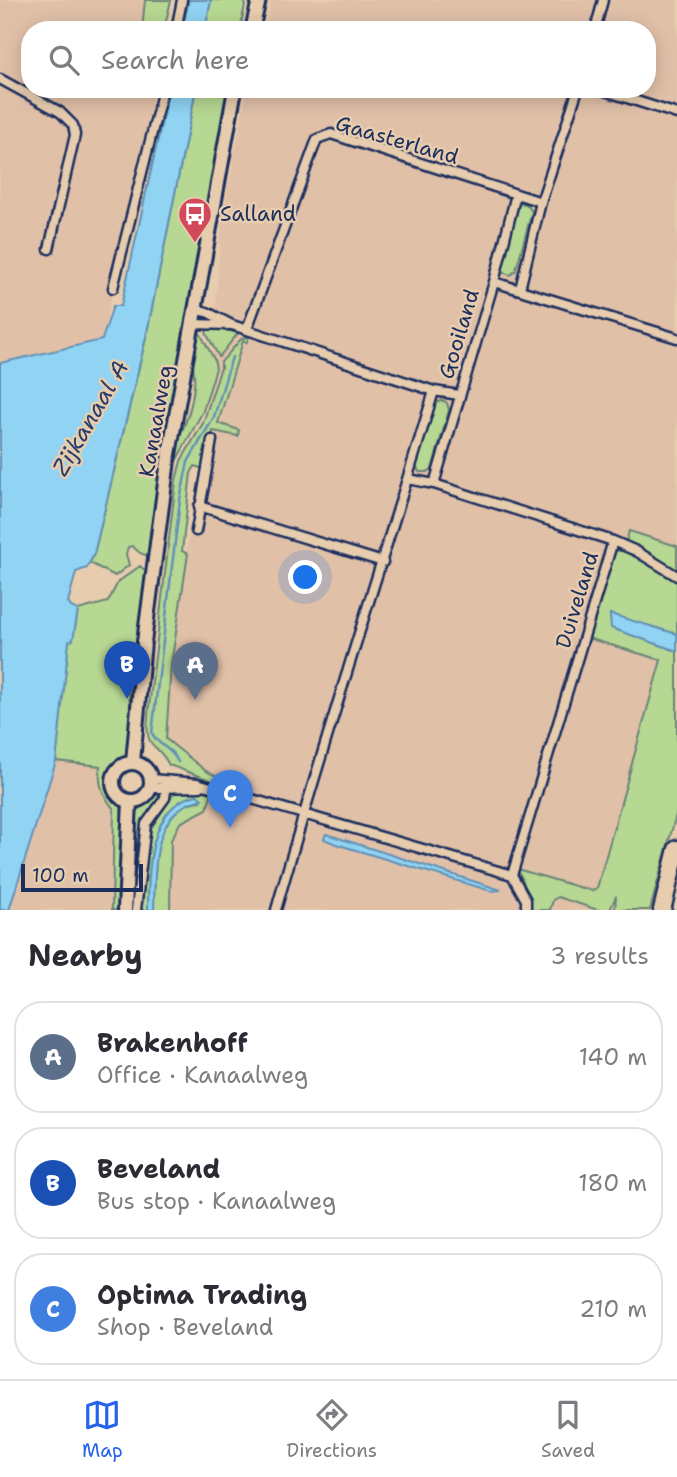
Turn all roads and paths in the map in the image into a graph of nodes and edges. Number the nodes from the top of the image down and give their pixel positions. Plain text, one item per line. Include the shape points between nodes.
1 (182, 0) edge
2 (259, 0) edge
3 (603, 0) edge
4 (178, 21) edge
5 (254, 21) edge
6 (597, 21) edge
7 (0, 79) edge
8 (21, 91) edge
9 (35, 98) edge
10 (161, 98) edge
11 (233, 98) edge
12 (575, 98) edge
13 (627, 98) edge
14 (677, 114) edge
15 (516, 194) junction
16 (541, 202) junction
17 (49, 249) dead end
18 (494, 282) junction
19 (113, 288) dead end
20 (520, 289) junction
21 (195, 309) junction
22 (192, 324) junction
23 (232, 325) junction
24 (247, 329) junction
25 (677, 338) edge
26 (434, 391) junction
27 (458, 395) junction
28 (212, 440) dead end
29 (408, 479) junction
30 (434, 484) junction
31 (200, 506) junction
32 (196, 531) dead end
33 (613, 541) junction
34 (383, 562) junction
35 (677, 576) edge
36 (133, 762) junction
37 (151, 783) junction
38 (207, 785) junction
39 (166, 788) junction
40 (130, 801) junction
41 (303, 813) junction
42 (677, 849) edge
43 (512, 875) junction
44 (125, 910) edge
45 (136, 910) edge
46 (276, 910) edge
47 (526, 910) edge
48 (662, 910) edge

1 - 4 street
2 - 5 main road
3 - 6 street
7 - 8 street
9 - 17 street via 60,112 73,125 75,135
10 - 19 street
11 - 21 main road, Kanaalweg
12 - 16 street
13 - 14 street
15 - 16 street, Gaasterland
15 - 18 street, Gooiland
15 - 24 street, Gaasterland via 324,135 317,139
16 - 20 street
18 - 20 street
18 - 27 street, Gooiland
20 - 25 street
21 - 22 main road, Kanaalweg
21 - 23 street
22 - 23 street
22 - 36 main road, Kanaalweg via 168,460
23 - 24 street
24 - 26 street
26 - 27 street
26 - 29 street, Gooiland
27 - 30 street, Gooiland
28 - 31 street
29 - 30 street, Duiveland
29 - 34 street, Gooiland
30 - 33 street, Duiveland
31 - 32 street
31 - 34 street
33 - 35 street
33 - 43 street, Duiveland
34 - 41 street, Gooiland
36 - 37 main road via 145,767
36 - 40 main road via 123,764 112,780 120,798
37 - 38 street
37 - 39 street
37 - 40 main road via 143,798
38 - 39 street
38 - 41 street
39 - 45 street via 146,824
40 - 44 main road
41 - 43 street
41 - 46 street, Gooiland
42 - 48 highway
43 - 47 street via 526,900

